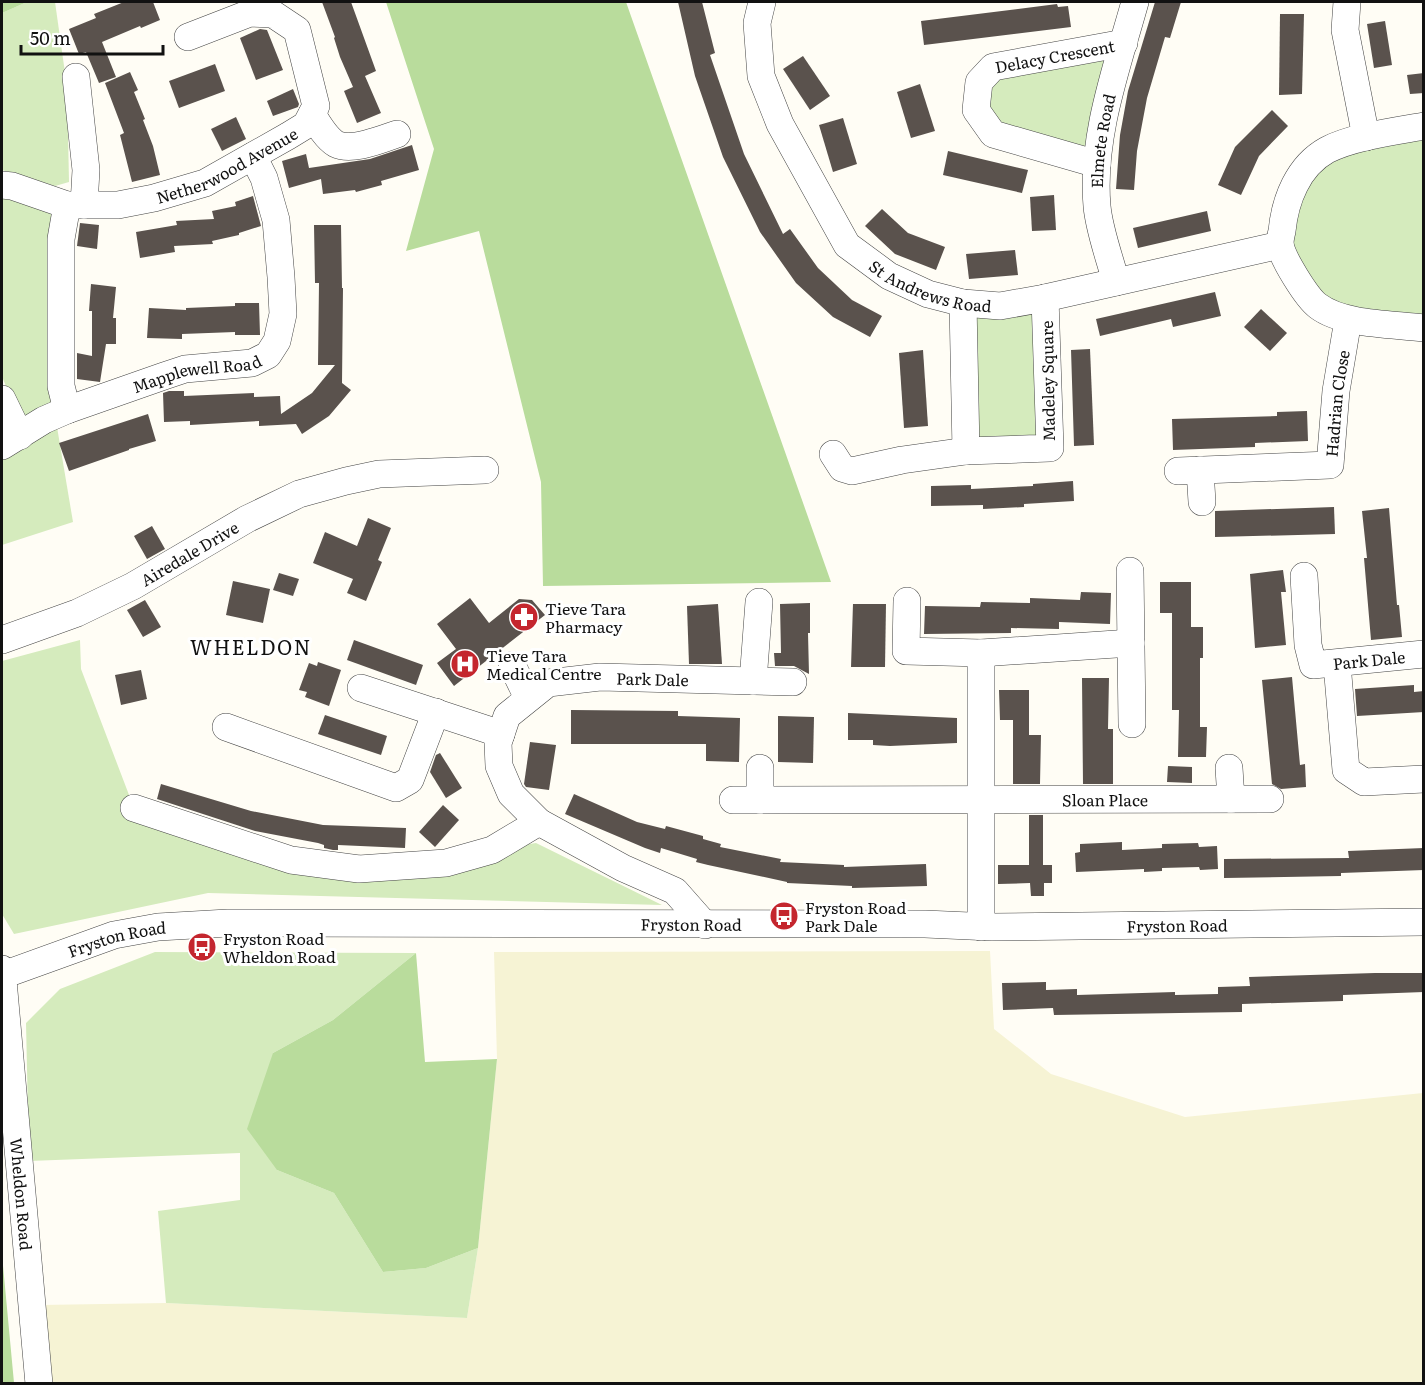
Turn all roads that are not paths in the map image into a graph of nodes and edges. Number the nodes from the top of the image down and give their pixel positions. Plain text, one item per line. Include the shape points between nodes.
1 (762, 2) edge
2 (1135, 2) edge
3 (1347, 2) edge
4 (248, 7) edge
5 (188, 37) dead end
6 (1124, 43) junction
7 (76, 77) dead end
8 (312, 114) junction
9 (1424, 126) edge
10 (397, 134) dead end
11 (1366, 137) junction
12 (253, 156) junction
13 (1097, 164) junction
14 (2, 185) edge
15 (75, 205) junction
16 (1280, 245) junction
17 (1116, 282) junction
18 (1045, 298) junction
19 (963, 303) junction
20 (1348, 320) junction
21 (1424, 328) edge
22 (2, 399) edge
23 (67, 410) junction
24 (10, 441) edge
25 (966, 451) junction
26 (833, 454) dead end
27 (485, 470) dead end
28 (1202, 502) dead end
29 (1130, 571) dead end
30 (1304, 576) dead end
31 (907, 601) dead end
32 (759, 602) dead end
33 (2, 640) edge
34 (1131, 643) junction
35 (981, 653) junction
36 (1424, 654) edge
37 (512, 665) dead end
38 (1325, 665) junction
39 (753, 681) junction
40 (793, 682) dead end
41 (361, 688) dead end
42 (528, 698) junction
43 (436, 712) junction
44 (1132, 724) dead end
45 (226, 728) dead end
46 (501, 734) junction
47 (760, 768) dead end
48 (1229, 768) dead end
49 (1424, 779) edge
50 (980, 799) junction
51 (1231, 799) junction
52 (1270, 799) dead end
53 (733, 800) dead end
54 (760, 800) junction
55 (134, 808) dead end
56 (539, 822) junction
57 (1424, 922) edge
58 (705, 925) junction
59 (981, 927) junction
60 (2, 972) edge
61 (39, 1383) edge

1 - 19 street, St Andrews Road via 757,23 761,76 780,124 847,244 889,276 928,294
2 - 6 street, Elmete Road
3 - 11 street via 1345,30
4 - 5 street, Netherwood Avenue
4 - 8 street, Netherwood Avenue via 273,14 297,30 316,106
6 - 13 street, Elmete Road
6 - 13 street, Delacy Crescent via 993,67 979,82 976,110 993,134
7 - 15 street via 86,170
8 - 10 street via 336,144 367,144
8 - 12 street, Netherwood Avenue via 306,125
9 - 11 street
11 - 16 street via 1327,150 1309,164 1293,187
12 - 15 street, Netherwood Avenue via 205,183 154,198 118,205
12 - 23 street, Mapplewell Road via 276,220 281,277 283,314 277,341 268,355 252,363 185,369
13 - 17 street, Elmete Road via 1097,207
14 - 15 street, Netherwood Avenue
15 - 23 street via 61,239 61,386
16 - 17 street, St Andrews Road
16 - 20 street via 1295,277 1317,306
17 - 18 street, St Andrews Road
18 - 19 street, St Andrews Road via 1000,306
18 - 25 street, Madeley Square via 1050,448
19 - 25 street
20 - 21 street
20 - 28 street, Hadrian Close via 1329,465 1189,470
22 - 24 street
23 - 24 street, Mapplewell Road
25 - 26 street via 852,471 842,468
27 - 33 street, Airedale Drive via 379,474 299,494 247,519 133,586 77,613
29 - 34 street
30 - 38 street via 1308,645
31 - 35 street via 906,651
32 - 39 street
34 - 35 street
34 - 44 street
35 - 50 street
36 - 38 street, Park Dale
37 - 42 street
38 - 49 street via 1346,770 1364,782
39 - 40 street, Park Dale
39 - 42 street, Park Dale via 600,677 548,683
41 - 43 street
42 - 46 street, Park Dale via 507,716
43 - 45 street via 410,780 396,789
43 - 46 street
46 - 56 street, Park Dale via 499,766 511,794
47 - 54 street
48 - 51 street
50 - 51 street, Sloan Place
50 - 54 street, Sloan Place
50 - 59 street
51 - 52 street, Sloan Place
53 - 54 street, Sloan Place
55 - 56 street via 291,860 359,869 446,863 492,850
56 - 58 street, Park Dale via 622,868 675,891
57 - 59 street, Fryston Road
58 - 59 street, Fryston Road
58 - 60 street, Fryston Road via 272,923 158,927 114,935
60 - 61 street, Wheldon Road

